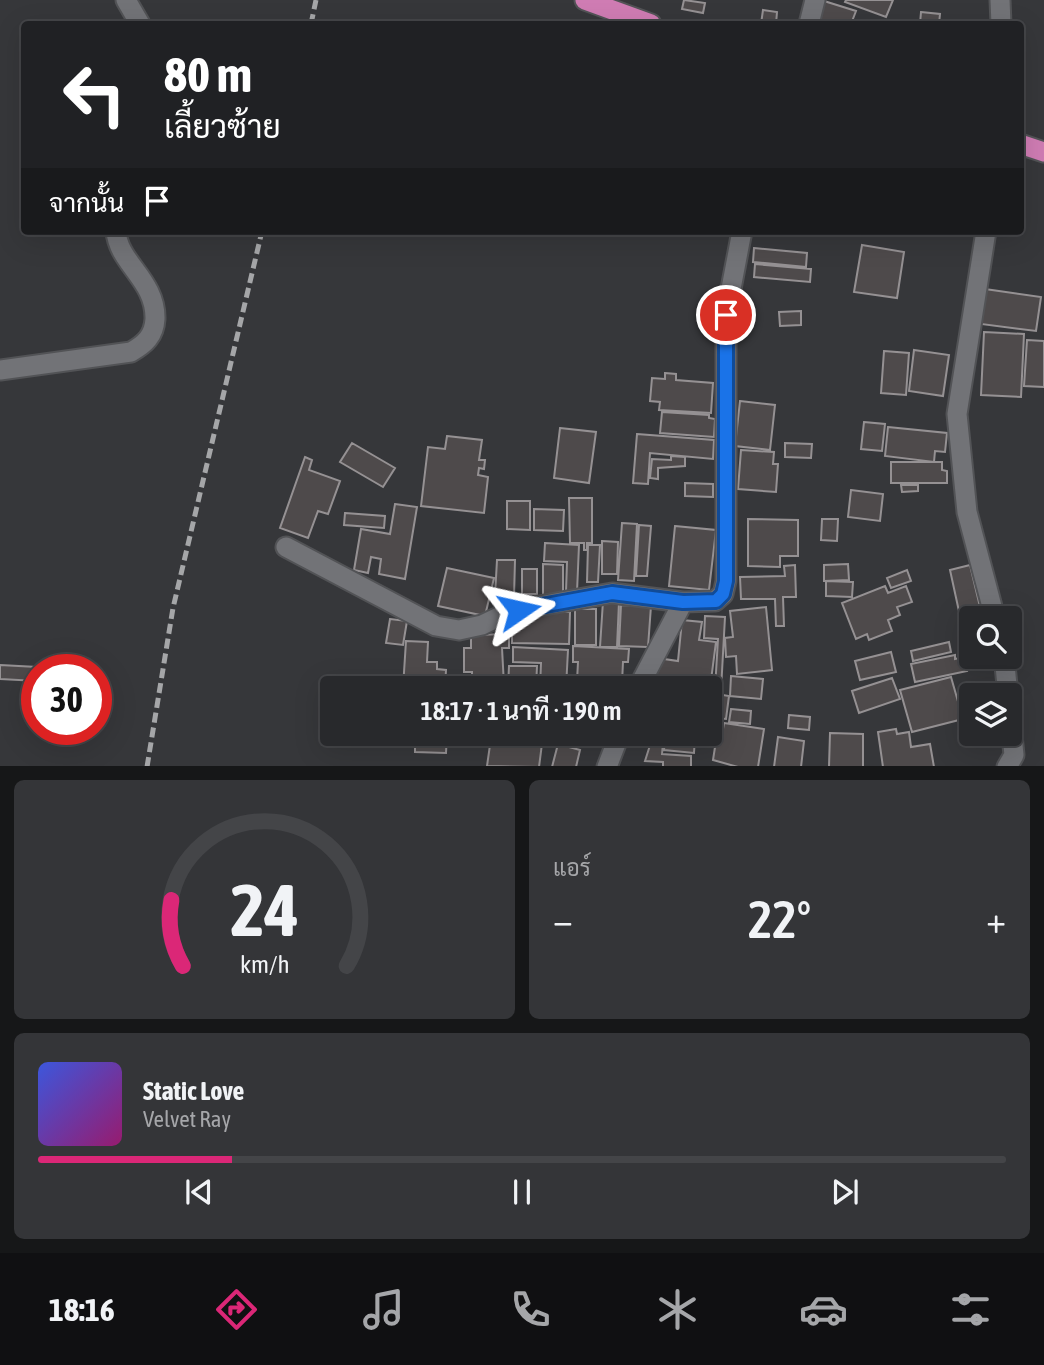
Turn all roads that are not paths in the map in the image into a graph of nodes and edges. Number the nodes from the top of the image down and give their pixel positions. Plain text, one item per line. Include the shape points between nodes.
1 (126, 0) edge
2 (584, 0) edge
3 (815, 0) edge
4 (1000, 0) edge
5 (138, 21) edge
6 (643, 21) edge
7 (810, 21) edge
8 (1001, 21) edge
9 (1024, 145) edge
10 (1044, 152) edge
11 (116, 235) edge
12 (741, 235) edge
13 (985, 235) edge
14 (0, 370) edge
15 (286, 547) dead end
16 (683, 602) junction
17 (992, 606) edge
18 (644, 676) edge
19 (615, 746) edge
20 (1013, 746) edge
21 (607, 766) edge
22 (1007, 766) edge

1 - 5 street
2 - 6 highway
3 - 7 street
4 - 8 street
9 - 10 highway
11 - 14 street via 155,306 154,326 146,344 121,354
12 - 16 street via 726,315 726,581 716,601
13 - 17 street via 957,414 967,512
15 - 16 street via 436,626 459,630 511,611 612,593
16 - 18 street
19 - 21 street
20 - 22 street

